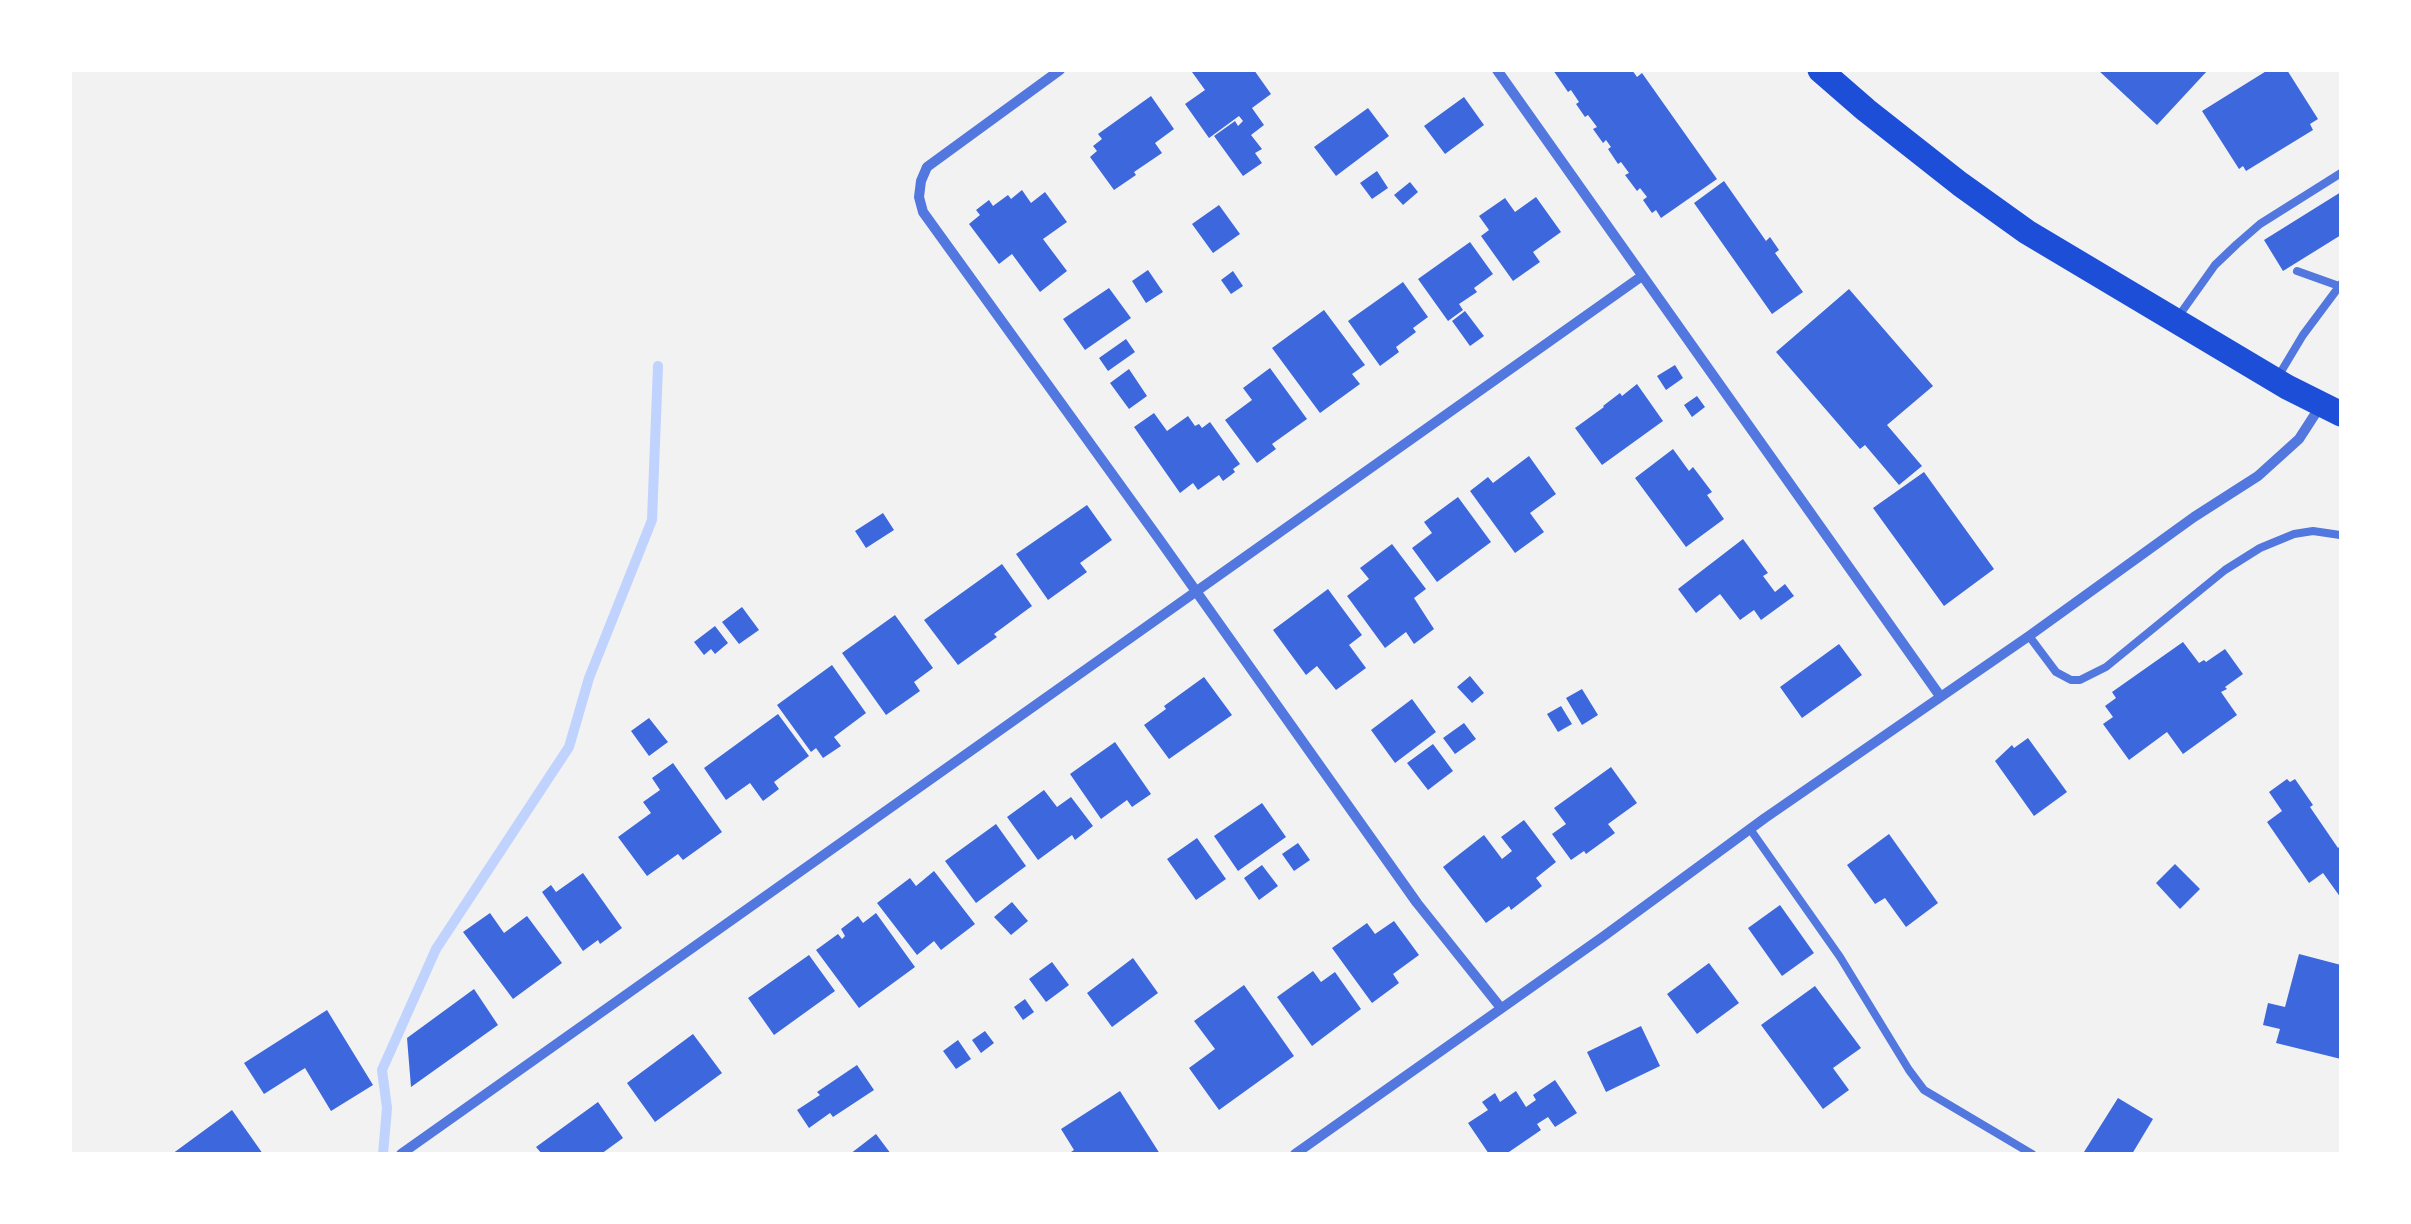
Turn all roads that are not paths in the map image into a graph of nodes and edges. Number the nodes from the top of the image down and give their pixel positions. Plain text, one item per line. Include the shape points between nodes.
1 (1060, 70) edge
2 (1497, 70) edge
3 (1820, 70) edge
4 (2341, 173) edge
5 (2296, 271) dead end
6 (1642, 276) junction
7 (2340, 285) edge
8 (2176, 321) junction
9 (2276, 381) junction
10 (2331, 409) edge
11 (2341, 535) edge
12 (1195, 592) junction
13 (2029, 636) junction
14 (1940, 696) junction
15 (1750, 829) junction
16 (1501, 1008) junction
17 (400, 1154) edge
18 (1295, 1154) edge
19 (2032, 1154) edge

1 - 12 street via 939,157 928,167 919,197 923,212
2 - 6 street
3 - 8 main road via 2027,232
4 - 8 lane via 2237,244
5 - 7 lane
6 - 12 street
6 - 14 street
7 - 9 lane
8 - 9 main road
9 - 10 main road
10 - 13 street via 2258,476
11 - 13 lane via 2294,534 2260,548 2080,680 2056,672
12 - 16 street via 1417,904
12 - 17 street
13 - 14 street
14 - 15 street
15 - 16 street
15 - 19 lane via 1924,1090
16 - 18 street

